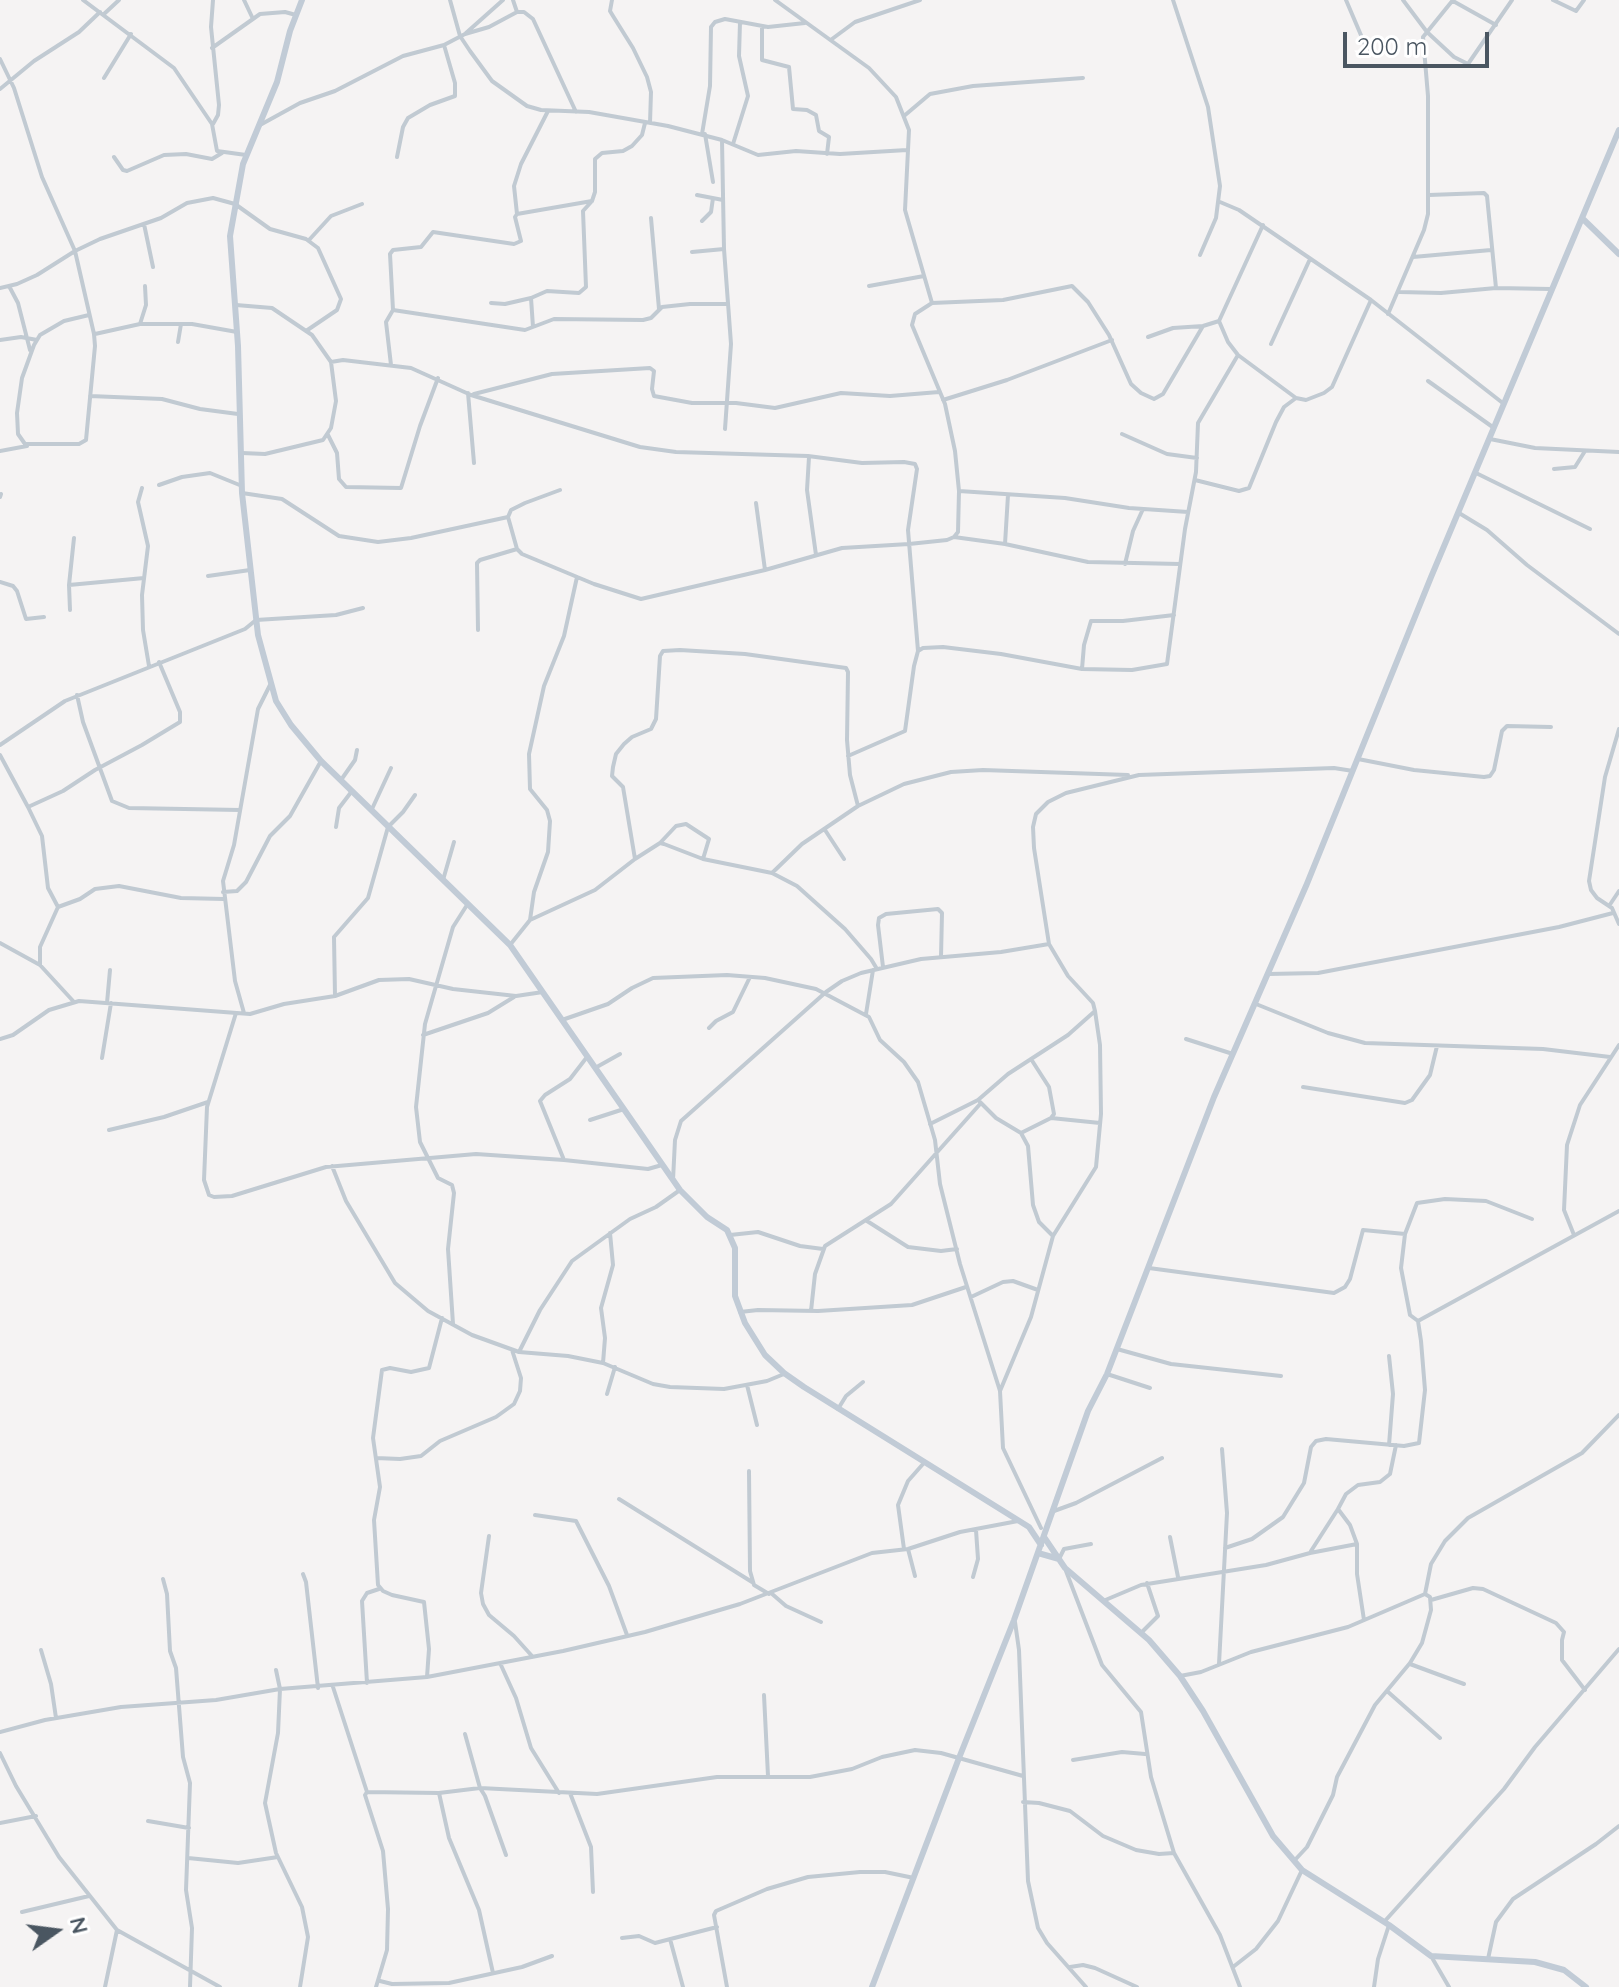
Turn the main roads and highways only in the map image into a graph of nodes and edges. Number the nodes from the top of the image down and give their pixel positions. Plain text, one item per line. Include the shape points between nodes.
1 (302, 0) edge
2 (1619, 130) edge
3 (1582, 218) junction
4 (1619, 254) edge
5 (1029, 1527) junction
6 (1045, 1528) junction
7 (1044, 1537) junction
8 (1040, 1549) junction
9 (1059, 1559) junction
10 (872, 1987) edge
11 (1586, 1987) edge

1 - 5 main road via 277,82 246,155 230,249 250,570 258,635 280,709 321,761 510,945 680,1190 730,1235 740,1312 765,1355 838,1409
2 - 3 main road
3 - 4 main road
3 - 6 main road via 1193,1150
5 - 6 main road
5 - 8 main road
6 - 7 main road
7 - 8 main road
7 - 9 main road
8 - 9 main road
8 - 10 main road
9 - 11 main road via 1180,1676 1266,1824 1302,1870 1431,1956 1551,1966

